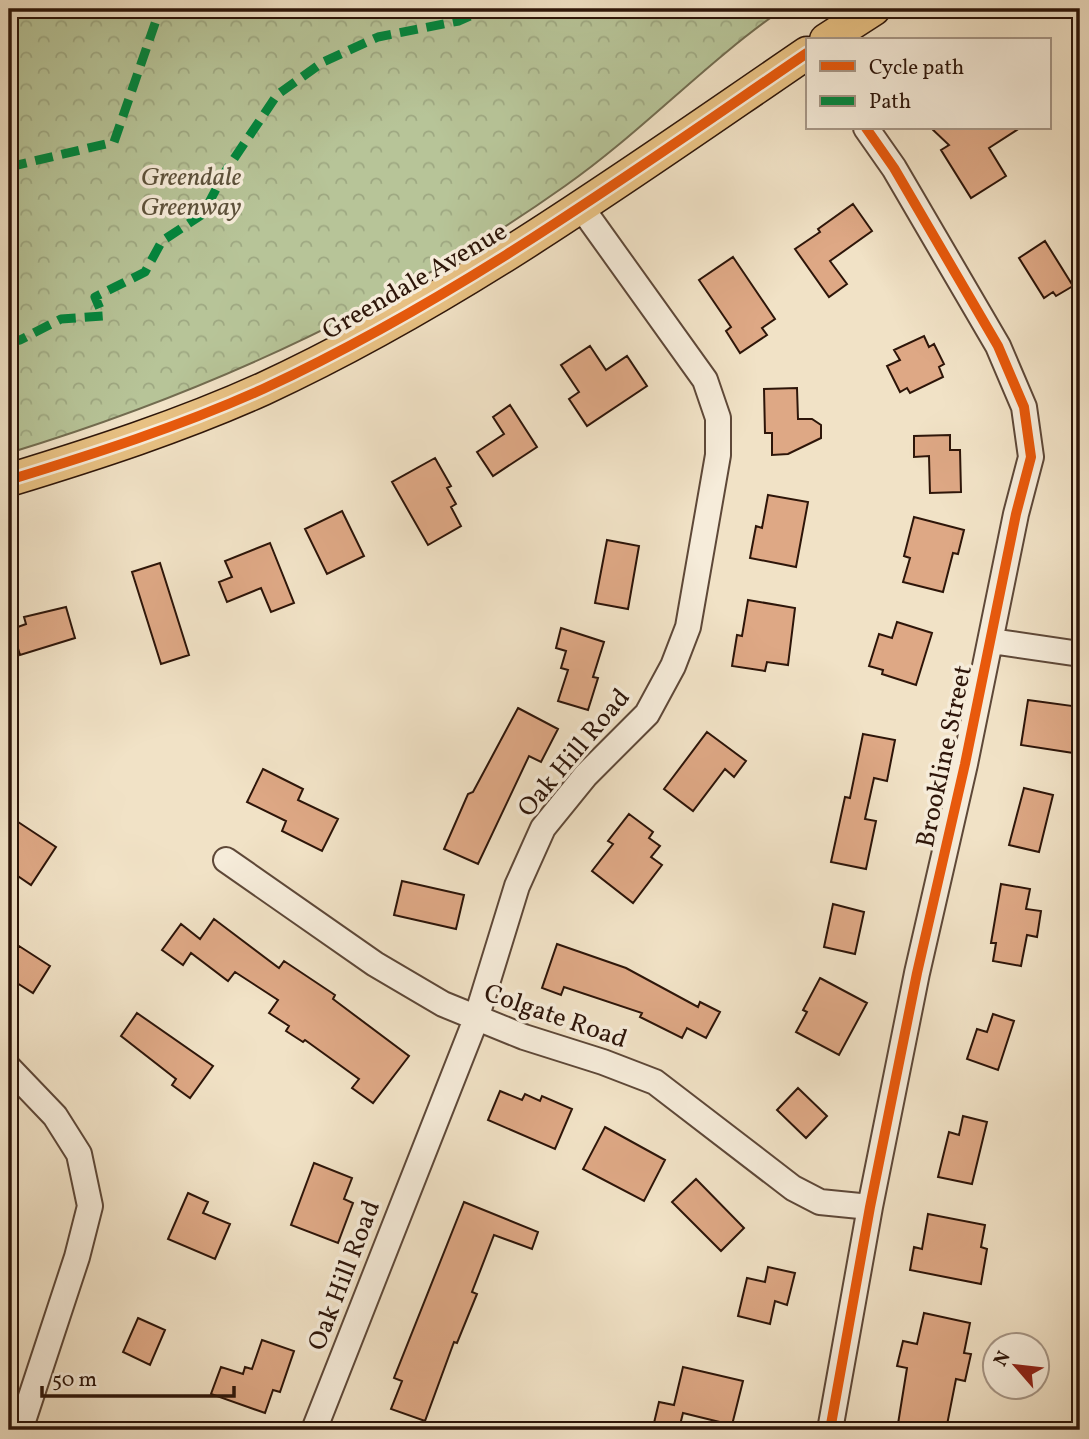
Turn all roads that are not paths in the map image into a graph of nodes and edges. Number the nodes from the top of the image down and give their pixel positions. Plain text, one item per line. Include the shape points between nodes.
1 (874, 9) edge
2 (829, 38) edge
3 (806, 54) edge
4 (867, 130) edge
5 (581, 207) junction
6 (9, 480) edge
7 (990, 642) junction
8 (1080, 654) edge
9 (226, 860) dead end
10 (475, 1019) junction
11 (9, 1068) edge
12 (870, 1207) junction
13 (20, 1430) edge
14 (314, 1430) edge
15 (830, 1430) edge

1 - 2 main road
3 - 5 main road, Greendale Avenue
4 - 7 street, Brookline Street via 998,346 1024,407 1031,457
5 - 6 main road, Greendale Avenue via 423,305 262,389 116,446
5 - 10 street, Oak Hill Road via 705,380 718,418 718,455 688,627 673,666 647,714 586,775 543,828 517,886
7 - 8 street
7 - 12 street, Brookline Street
9 - 10 street, Colgate Road via 375,964
10 - 12 street, Colgate Road via 655,1082 793,1188 820,1202
10 - 14 street, Oak Hill Road
11 - 13 street via 55,1116 79,1154 90,1206
12 - 15 street, Brookline Street

